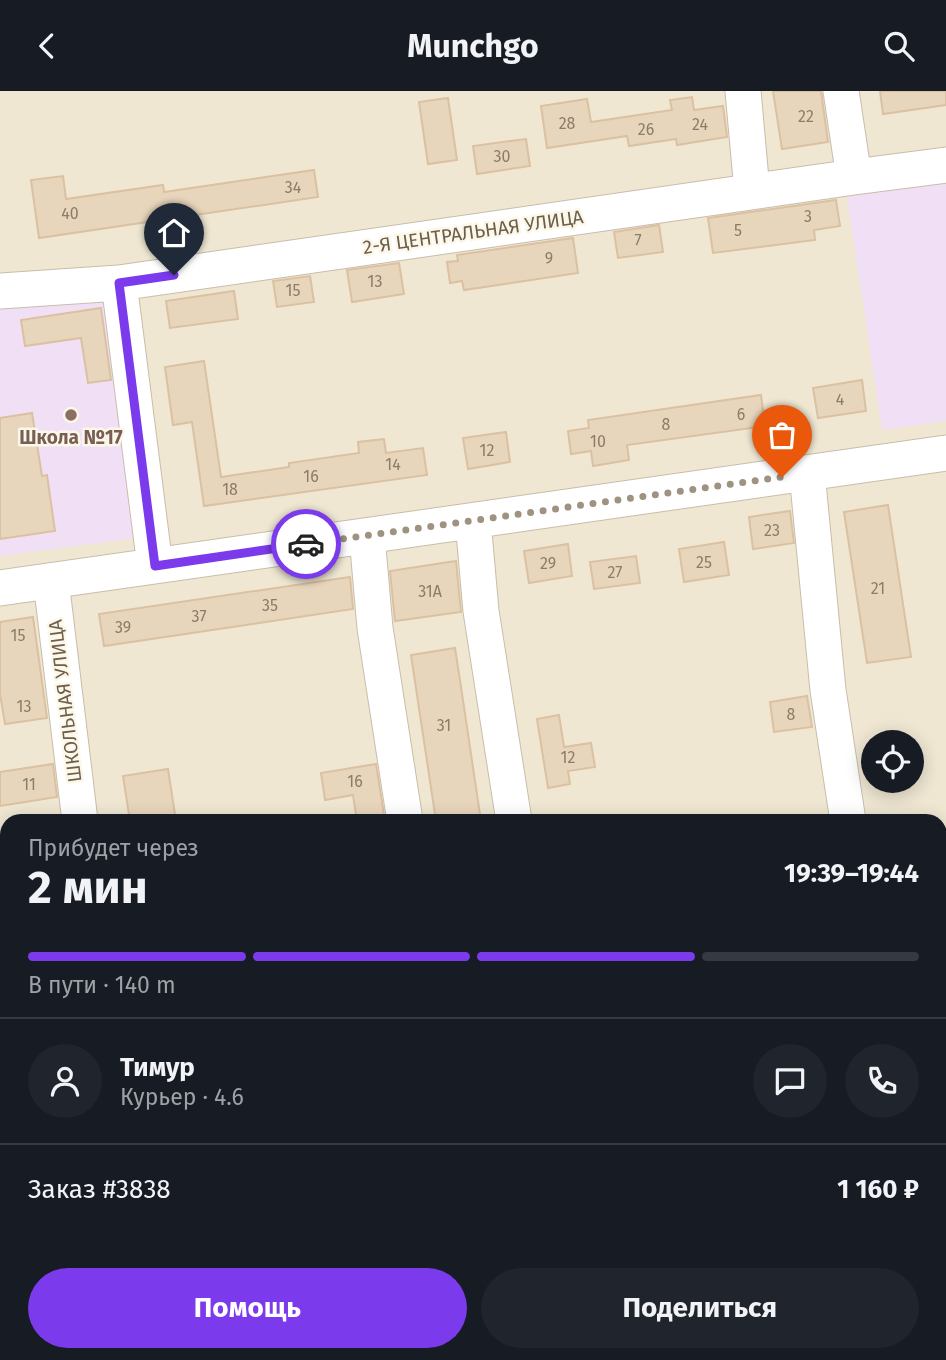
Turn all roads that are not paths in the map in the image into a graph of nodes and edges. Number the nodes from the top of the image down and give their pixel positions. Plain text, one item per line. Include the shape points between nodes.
1 (743, 91) edge
2 (842, 91) edge
3 (946, 165) edge
4 (854, 177) junction
5 (752, 191) junction
6 (119, 283) junction
7 (0, 291) edge
8 (946, 453) edge
9 (807, 473) junction
10 (473, 520) junction
11 (367, 536) junction
12 (155, 566) junction
13 (51, 581) junction
14 (0, 588) edge
15 (79, 814) edge
16 (404, 814) edge
17 (513, 814) edge
18 (847, 814) edge

1 - 5 street
2 - 4 street
3 - 4 street, 2-Я ЦЕНТРАЛЬНАЯ УЛИЦА
4 - 5 street, 2-Я ЦЕНТРАЛЬНАЯ УЛИЦА
5 - 6 street, 2-Я ЦЕНТРАЛЬНАЯ УЛИЦА
6 - 7 street, 2-Я ЦЕНТРАЛЬНАЯ УЛИЦА
6 - 12 street
8 - 9 street
9 - 10 street
9 - 18 street via 828,690
10 - 11 street
10 - 17 street via 481,611
11 - 12 street
11 - 16 street via 375,628
12 - 13 street
13 - 14 street
13 - 15 street, ШКОЛЬНАЯ УЛИЦА

